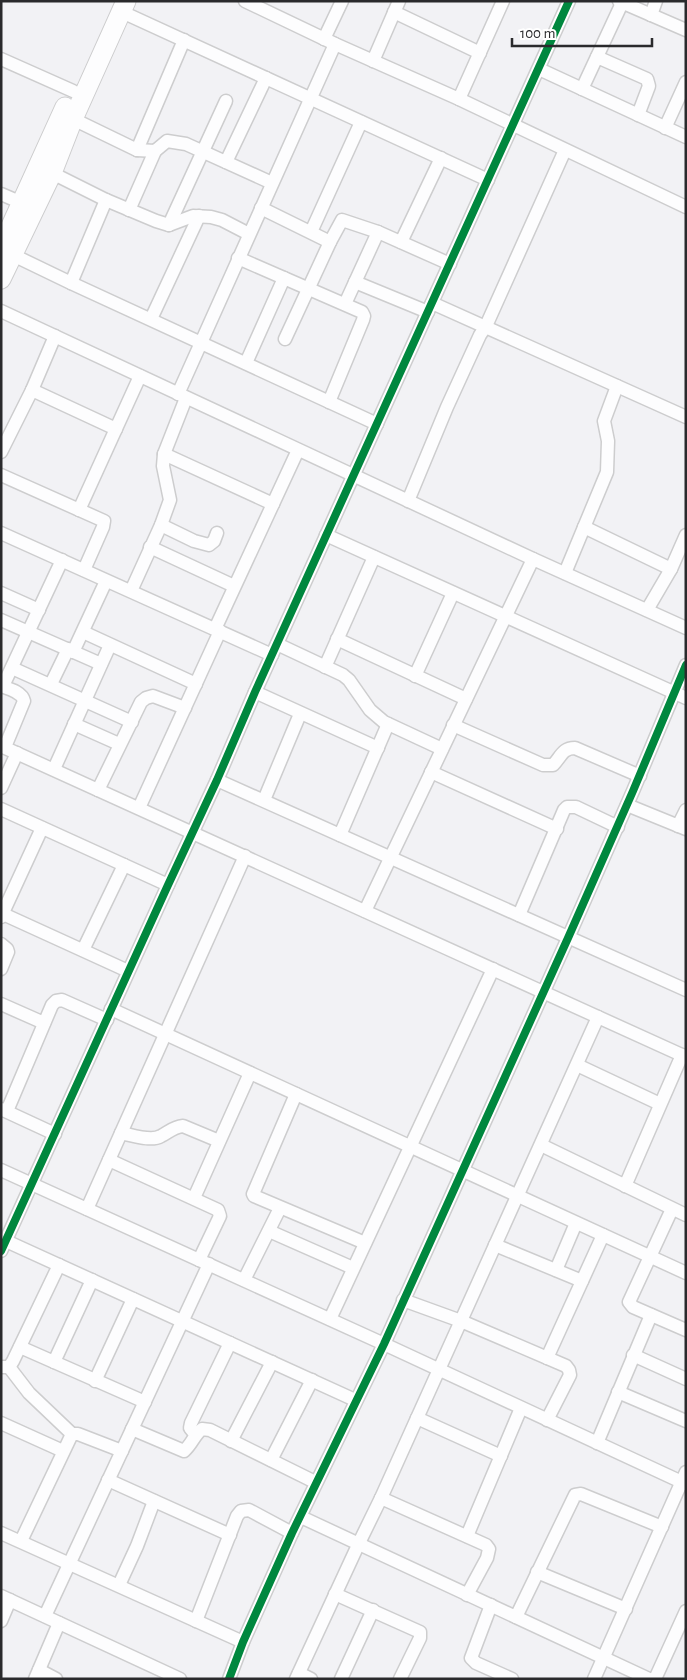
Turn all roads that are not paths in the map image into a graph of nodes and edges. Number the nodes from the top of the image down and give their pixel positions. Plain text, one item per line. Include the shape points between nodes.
1 (245, 1) edge
2 (342, 1) edge
3 (503, 1) edge
4 (569, 1) edge
5 (656, 1) edge
6 (620, 2) edge
7 (120, 5) edge
8 (397, 7) edge
9 (651, 15) junction
10 (686, 30) edge
11 (184, 40) junction
12 (330, 41) junction
13 (480, 53) junction
14 (597, 57) junction
15 (1, 60) edge
16 (374, 61) junction
17 (539, 69) junction
18 (266, 78) junction
19 (686, 82) edge
20 (582, 89) junction
21 (72, 91) junction
22 (310, 98) junction
23 (459, 99) junction
24 (226, 102) dead end
25 (638, 115) junction
26 (73, 119) junction
27 (361, 122) junction
28 (513, 125) junction
29 (665, 128) junction
30 (686, 138) edge
31 (137, 150) junction
32 (565, 150) junction
33 (154, 151) junction
34 (203, 152) junction
35 (442, 158) junction
36 (226, 162) junction
37 (488, 180) junction
38 (43, 181) junction
39 (272, 183) junction
40 (1, 194) edge
41 (106, 200) junction
42 (22, 203) junction
43 (685, 206) edge
44 (261, 208) junction
45 (322, 208) junction
46 (129, 210) junction
47 (199, 216) junction
48 (342, 220) junction
49 (170, 226) junction
50 (311, 232) junction
51 (378, 232) junction
52 (249, 234) junction
53 (330, 242) junction
54 (401, 242) junction
55 (7, 251) edge
56 (238, 258) junction
57 (450, 264) junction
58 (284, 278) junction
59 (1, 279) edge
60 (355, 282) junction
61 (71, 283) junction
62 (308, 288) junction
63 (345, 304) junction
64 (430, 307) junction
65 (1, 311) edge
66 (151, 319) junction
67 (486, 326) junction
68 (54, 336) junction
69 (285, 340) dead end
70 (201, 342) junction
71 (246, 363) junction
72 (140, 376) junction
73 (617, 386) junction
74 (32, 390) junction
75 (182, 396) junction
76 (329, 402) junction
77 (686, 417) edge
78 (377, 424) junction
79 (116, 429) junction
80 (298, 450) junction
81 (1, 452) edge
82 (164, 454) junction
83 (1, 475) edge
84 (354, 476) junction
85 (408, 501) junction
86 (273, 504) junction
87 (79, 510) junction
88 (161, 526) junction
89 (584, 527) junction
90 (1, 533) edge
91 (217, 534) dead end
92 (326, 535) junction
93 (686, 535) edge
94 (150, 547) junction
95 (374, 557) junction
96 (533, 559) junction
97 (62, 560) junction
98 (671, 569) junction
99 (84, 570) junction
100 (565, 573) junction
101 (106, 581) junction
102 (234, 586) junction
103 (131, 591) junction
104 (454, 592) junction
105 (1, 593) edge
106 (39, 610) junction
107 (647, 610) junction
108 (505, 616) junction
109 (1, 620) edge
110 (686, 628) edge
111 (217, 630) junction
112 (29, 632) junction
113 (82, 632) junction
114 (337, 639) junction
115 (110, 645) junction
116 (275, 650) junction
117 (71, 651) junction
118 (101, 664) junction
119 (686, 665) edge
120 (325, 667) junction
121 (12, 668) junction
122 (415, 676) junction
123 (51, 684) junction
124 (196, 684) junction
125 (2, 686) edge
126 (255, 692) junction
127 (680, 695) edge
128 (466, 699) junction
129 (85, 701) junction
130 (185, 708) junction
131 (300, 714) junction
132 (132, 722) junction
133 (74, 724) junction
134 (388, 724) junction
135 (453, 725) junction
136 (119, 744) junction
137 (3, 746) edge
138 (378, 748) junction
139 (442, 749) junction
140 (17, 753) junction
141 (54, 770) junction
142 (431, 772) junction
143 (640, 776) junction
144 (217, 780) junction
145 (1, 788) edge
146 (98, 790) junction
147 (264, 800) junction
148 (627, 805) junction
149 (139, 808) junction
150 (1, 809) edge
151 (686, 810) edge
152 (618, 827) junction
153 (42, 828) junction
154 (682, 828) edge
155 (557, 829) junction
156 (192, 833) junction
157 (340, 835) junction
158 (245, 856) junction
159 (390, 858) junction
160 (124, 865) junction
161 (168, 885) junction
162 (365, 911) junction
163 (2, 915) edge
164 (519, 915) junction
165 (568, 938) junction
166 (1, 944) edge
167 (83, 950) junction
168 (1, 969) edge
169 (493, 969) junction
170 (128, 972) junction
171 (686, 990) edge
172 (544, 992) junction
173 (1, 1004) edge
174 (109, 1014) junction
175 (598, 1017) junction
176 (44, 1022) junction
177 (166, 1034) junction
178 (684, 1056) edge
179 (577, 1065) junction
180 (250, 1073) junction
181 (296, 1094) junction
182 (660, 1104) junction
183 (4, 1110) edge
184 (121, 1133) junction
185 (55, 1134) junction
186 (219, 1141) junction
187 (541, 1145) junction
188 (410, 1146) junction
189 (109, 1160) junction
190 (1, 1170) edge
191 (462, 1170) junction
192 (32, 1184) junction
193 (625, 1186) junction
194 (518, 1196) junction
195 (194, 1198) junction
196 (280, 1208) junction
197 (87, 1209) junction
198 (672, 1209) junction
199 (686, 1215) edge
200 (576, 1223) junction
201 (268, 1231) junction
202 (602, 1235) junction
203 (365, 1243) junction
204 (495, 1245) junction
205 (4, 1246) edge
206 (650, 1257) junction
207 (204, 1262) junction
208 (58, 1265) junction
209 (353, 1268) junction
210 (556, 1270) junction
211 (686, 1273) edge
212 (92, 1280) junction
213 (244, 1280) junction
214 (582, 1281) junction
215 (133, 1299) junction
216 (404, 1300) junction
217 (651, 1315) junction
218 (330, 1319) junction
219 (182, 1321) junction
220 (461, 1321) junction
221 (686, 1330) edge
222 (230, 1343) junction
223 (384, 1344) junction
224 (20, 1347) junction
225 (633, 1355) junction
226 (547, 1358) junction
227 (54, 1362) junction
228 (272, 1362) junction
229 (5, 1367) edge
230 (439, 1370) junction
231 (686, 1379) edge
232 (312, 1380) junction
233 (95, 1381) junction
234 (618, 1392) junction
235 (355, 1400) junction
236 (145, 1402) junction
237 (522, 1408) junction
238 (417, 1418) junction
239 (547, 1420) junction
240 (686, 1421) edge
241 (1, 1423) edge
242 (132, 1429) junction
243 (72, 1434) junction
244 (195, 1434) junction
245 (231, 1441) junction
246 (597, 1443) junction
247 (63, 1451) junction
248 (122, 1451) junction
249 (501, 1456) junction
250 (271, 1460) junction
251 (108, 1480) junction
252 (684, 1480) edge
253 (315, 1482) junction
254 (381, 1498) junction
255 (154, 1501) junction
256 (301, 1517) junction
257 (662, 1526) junction
258 (1, 1533) edge
259 (292, 1533) junction
260 (230, 1535) junction
261 (467, 1536) junction
262 (21, 1541) junction
263 (358, 1543) junction
264 (70, 1563) junction
265 (537, 1572) junction
266 (118, 1585) junction
267 (335, 1594) junction
268 (468, 1594) junction
269 (6, 1598) edge
270 (491, 1605) junction
271 (626, 1609) junction
272 (372, 1610) junction
273 (686, 1610) edge
274 (45, 1616) junction
275 (516, 1617) junction
276 (196, 1620) junction
277 (1, 1621) edge
278 (59, 1623) junction
279 (243, 1642) junction
280 (604, 1658) junction
281 (37, 1674) edge
282 (491, 1674) edge
283 (298, 1676) edge
284 (172, 1677) edge
285 (56, 1679) edge
286 (230, 1679) edge
287 (311, 1679) edge
288 (341, 1679) edge
289 (400, 1679) edge
290 (512, 1679) edge
291 (594, 1679) edge
292 (649, 1679) edge
293 (655, 1679) edge

1 - 12 street
2 - 12 street
3 - 13 street
4 - 17 street
5 - 9 street
6 - 9 street
6 - 14 street
7 - 11 street
7 - 21 highway
7 - 26 highway
8 - 13 street
8 - 16 street
9 - 10 street
11 - 18 street
11 - 31 street
12 - 16 street
12 - 22 street
13 - 23 street
14 - 20 street
14 - 25 street via 647,79 649,86
15 - 21 street
16 - 23 street
17 - 20 street
17 - 28 street
18 - 22 street
18 - 36 street
19 - 29 street
20 - 25 street
21 - 38 highway
22 - 27 street
22 - 39 street
23 - 28 street
24 - 34 street
25 - 29 street
26 - 31 street
26 - 38 highway
27 - 35 street
27 - 45 street
28 - 32 street
28 - 37 street
29 - 30 street
31 - 33 street
32 - 43 street
32 - 67 street
33 - 34 street via 167,141 186,144
33 - 46 street
34 - 36 street
34 - 49 street
35 - 37 street
35 - 54 street
36 - 39 street
37 - 57 street
38 - 41 street
38 - 42 highway
38 - 55 highway
39 - 44 street
40 - 42 street
41 - 46 street
41 - 61 street
42 - 55 highway
44 - 50 street
44 - 52 street
45 - 48 street
45 - 50 street
46 - 49 street
47 - 49 street
47 - 52 street via 222,220
47 - 66 street
48 - 51 street
48 - 53 street
50 - 53 street
51 - 54 street
51 - 60 street
52 - 56 street
53 - 62 street
54 - 57 street
55 - 59 highway
55 - 61 street
56 - 58 street
56 - 70 street
57 - 64 street
58 - 62 street
58 - 71 street
60 - 63 street
60 - 64 street
61 - 66 street
62 - 63 street
62 - 69 street
63 - 76 street via 364,316
64 - 67 street
64 - 78 street
65 - 68 street
66 - 70 street
67 - 73 street
67 - 85 street via 447,407
68 - 72 street
68 - 74 street
70 - 71 street
70 - 75 street
71 - 76 street
72 - 75 street
72 - 79 street
73 - 77 street
73 - 89 street via 604,421 608,441 607,472
74 - 79 street
74 - 81 street
75 - 80 street
75 - 82 street
76 - 78 street
78 - 84 street
79 - 87 street
80 - 84 street
80 - 86 street
82 - 86 street
82 - 88 street via 163,466 170,500
83 - 87 street
84 - 85 street
84 - 92 street
85 - 96 street
86 - 102 street
87 - 99 street via 104,521
88 - 91 street via 209,545
88 - 94 street
89 - 98 street
89 - 100 street
90 - 97 street
92 - 95 street
92 - 116 street
93 - 98 street
94 - 102 street
94 - 103 street
95 - 104 street
95 - 114 street
96 - 100 street
96 - 108 street
97 - 99 street
97 - 106 street
98 - 107 street
99 - 101 street
100 - 107 street
101 - 103 street
101 - 113 street
102 - 111 street
103 - 111 street
104 - 108 street
104 - 122 street
105 - 106 street
106 - 112 street
107 - 110 street
108 - 127 street
108 - 128 street
109 - 112 street
111 - 116 street
111 - 124 street
112 - 117 street
112 - 121 street
113 - 115 street
113 - 117 street
114 - 120 street
114 - 122 street
115 - 118 street
115 - 124 street
116 - 120 street
116 - 126 street
117 - 118 street
117 - 123 street
118 - 129 street
119 - 127 street
120 - 134 street via 349,680 376,717
121 - 123 street
121 - 125 street
122 - 128 street
123 - 129 street
124 - 130 street
125 - 137 street via 19,694 24,701
126 - 131 street
126 - 144 street
127 - 143 street
128 - 135 street
129 - 132 street
129 - 133 street
130 - 132 street via 153,696 142,702
130 - 149 street
131 - 138 street
131 - 147 street
132 - 136 street
133 - 136 street
133 - 141 street
134 - 138 street
134 - 139 street
135 - 139 street
135 - 143 street via 543,765 553,765 562,752 575,748
136 - 146 street
137 - 140 street
138 - 157 street
139 - 142 street
140 - 141 street
140 - 145 street
141 - 146 street
142 - 155 street
142 - 159 street
143 - 148 street
144 - 147 street
144 - 156 street
146 - 149 street
147 - 157 street
148 - 152 street
148 - 154 street
149 - 156 street
150 - 153 street
151 - 154 street
152 - 155 street via 571,806 564,810
152 - 165 street
153 - 160 street
153 - 163 street
155 - 164 street
156 - 158 street
156 - 161 street
157 - 159 street
158 - 162 street
158 - 177 street
159 - 162 street
159 - 164 street
160 - 161 street
160 - 167 street
161 - 170 street
162 - 169 street
163 - 167 street
164 - 165 street
165 - 171 street
165 - 172 street
166 - 168 street via 8,949
167 - 170 street
169 - 172 street
169 - 188 street
170 - 174 street
172 - 175 street
172 - 191 street
173 - 176 street
174 - 176 street via 62,1000 52,1005
174 - 177 street
174 - 185 street
175 - 178 street
175 - 179 street
176 - 183 street
177 - 180 street
177 - 184 street
178 - 182 street
179 - 182 street
179 - 187 street
180 - 181 street
180 - 186 street
181 - 188 street
181 - 196 street via 253,1191 254,1196
182 - 193 street
183 - 185 street
184 - 186 street via 160,1137 176,1126 183,1126
184 - 189 street
185 - 192 street
186 - 195 street
187 - 193 street
187 - 194 street
188 - 191 street
188 - 203 street
189 - 195 street
189 - 197 street
190 - 192 street
191 - 194 street
191 - 216 street
192 - 197 street
192 - 205 street
193 - 198 street
194 - 200 street
194 - 204 street
195 - 207 street via 220,1212
196 - 201 street
196 - 203 street
197 - 207 street
198 - 199 street
198 - 206 street
200 - 202 street
200 - 210 street
201 - 209 street
201 - 213 street
202 - 206 street
202 - 214 street
203 - 209 street
204 - 210 street
204 - 220 street
205 - 208 street
206 - 211 street
206 - 217 street via 628,1302
207 - 213 street
207 - 219 street
208 - 212 street
208 - 224 street
209 - 218 street
210 - 214 street
212 - 215 street
212 - 227 street
213 - 218 street
214 - 226 street
215 - 219 street
215 - 233 street
216 - 220 street
216 - 223 street
217 - 221 street
217 - 225 street
218 - 223 street
219 - 222 street
219 - 236 street
220 - 226 street
220 - 230 street
222 - 228 street
222 - 244 street via 191,1422 190,1428
223 - 230 street
223 - 235 street
224 - 227 street
224 - 229 street via 13,1361
225 - 231 street
225 - 234 street
226 - 239 street via 570,1370
227 - 233 street
228 - 232 street
228 - 245 street
229 - 243 street
230 - 237 street
230 - 238 street
232 - 235 street
232 - 250 street
233 - 236 street
234 - 240 street
234 - 246 street
235 - 253 street
236 - 242 street
237 - 239 street
237 - 249 street
238 - 249 street
238 - 254 street
239 - 246 street
241 - 247 street
242 - 244 street via 184,1451
242 - 248 street
243 - 247 street
243 - 248 street
244 - 245 street via 202,1429 210,1430
245 - 250 street
246 - 252 street
247 - 262 street
248 - 251 street
249 - 261 street
250 - 253 street
251 - 255 street
251 - 264 street
252 - 257 street
253 - 256 street
254 - 261 street
254 - 263 street
255 - 260 street
255 - 266 street
256 - 259 street
256 - 263 street
257 - 265 street via 577,1494
257 - 271 street
258 - 262 street
259 - 260 street via 248,1510 237,1516
259 - 279 street
260 - 276 street
261 - 268 street via 489,1549
262 - 264 street
263 - 267 street
263 - 268 street
264 - 266 street
264 - 274 street
265 - 271 street
265 - 275 street
266 - 276 street
267 - 272 street
267 - 283 street
268 - 270 street
269 - 274 street
269 - 277 street
270 - 275 street
270 - 282 street via 471,1658
271 - 280 street
272 - 288 street
272 - 289 street via 420,1632
273 - 293 street
274 - 278 street
275 - 280 street
276 - 279 street
278 - 281 street
278 - 284 street
279 - 286 street
280 - 291 street
280 - 292 street
281 - 285 street
282 - 290 street
283 - 287 street

